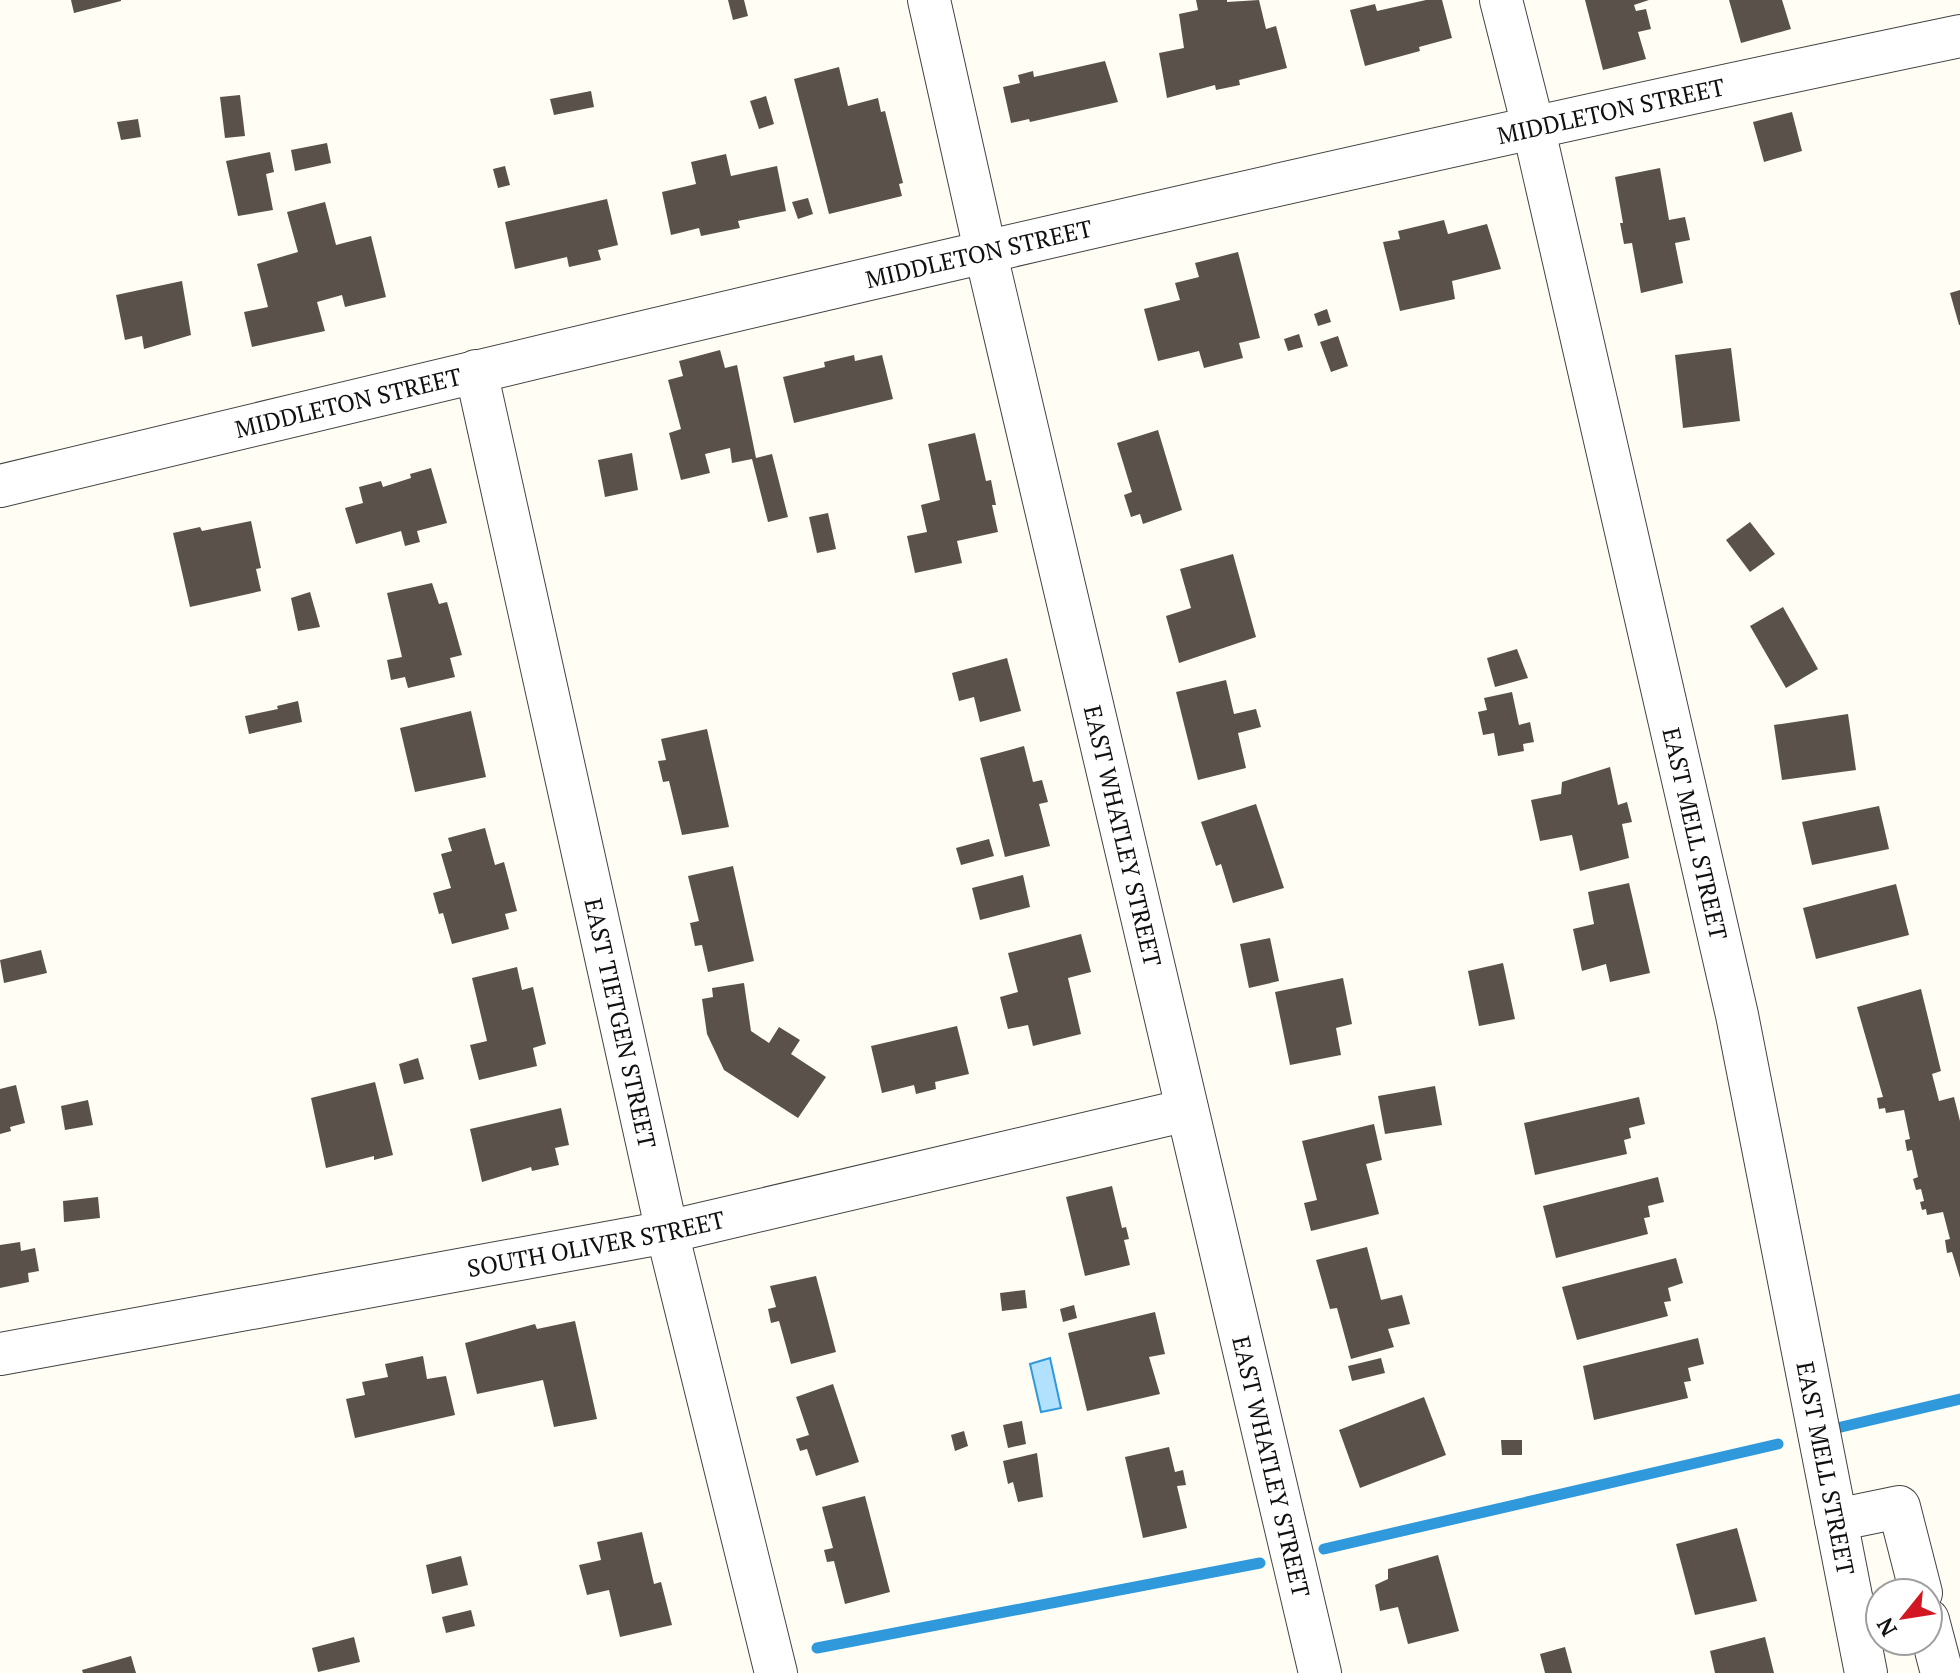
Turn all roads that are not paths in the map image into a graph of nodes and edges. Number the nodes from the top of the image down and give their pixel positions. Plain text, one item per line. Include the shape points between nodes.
1 (929, 0) edge
2 (1501, 0) edge
3 (1960, 36) edge
4 (1533, 126) junction
5 (985, 250) junction
6 (476, 371) junction
7 (0, 486) edge
8 (1187, 1110) junction
9 (667, 1232) junction
10 (0, 1354) edge
11 (1836, 1520) junction
12 (1917, 1577) edge
13 (776, 1673) edge
14 (1320, 1673) edge
15 (1866, 1673) edge

1 - 5 street, EAST WHATLEY STREET
2 - 4 street, EAST MELL STREET
3 - 4 street, MIDDLETON STREET
4 - 5 street, MIDDLETON STREET
4 - 11 street, EAST MELL STREET via 1737,1015
5 - 6 street, MIDDLETON STREET
5 - 8 street, EAST WHATLEY STREET
6 - 7 street, MIDDLETON STREET
6 - 9 street, EAST TIETGEN STREET
8 - 9 street, SOUTH OLIVER STREET
8 - 14 street, EAST WHATLEY STREET
9 - 10 street, SOUTH OLIVER STREET
9 - 13 street, EAST TIETGEN STREET
11 - 12 street via 1899,1507
11 - 15 street, EAST MELL STREET

